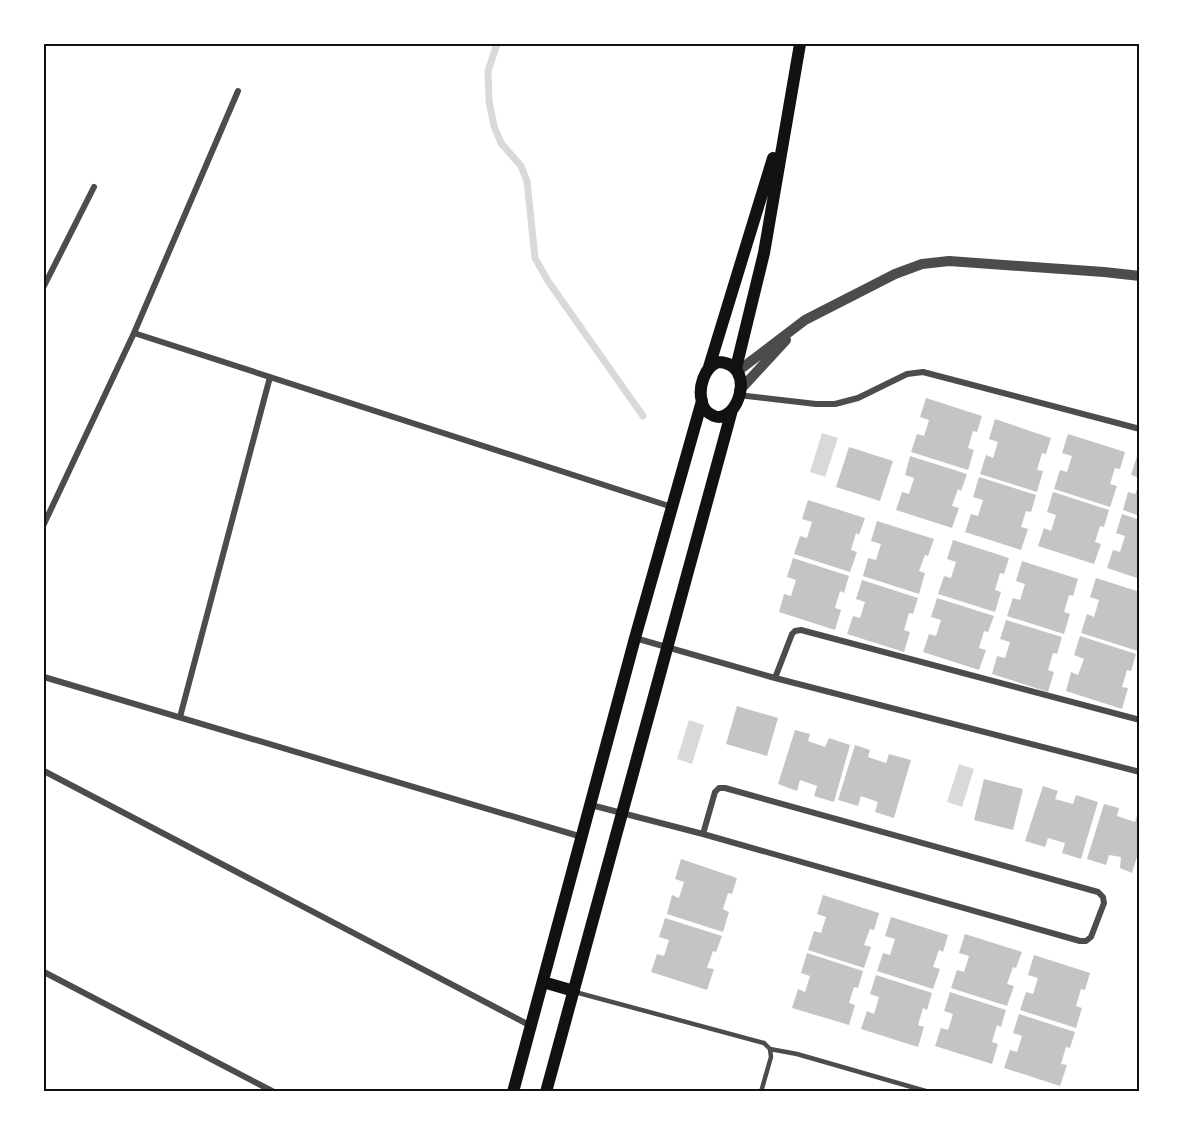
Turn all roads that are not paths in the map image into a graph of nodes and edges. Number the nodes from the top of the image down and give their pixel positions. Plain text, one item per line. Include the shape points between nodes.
1 (800, 44) edge
2 (238, 91) dead end
3 (788, 111) junction
4 (94, 187) dead end
5 (1140, 276) edge
6 (44, 286) edge
7 (805, 320) junction
8 (134, 333) junction
9 (709, 367) junction
10 (737, 370) junction
11 (270, 376) junction
12 (739, 393) junction
13 (702, 401) junction
14 (732, 410) junction
15 (1140, 429) edge
16 (672, 507) junction
17 (44, 524) edge
18 (635, 638) junction
19 (667, 647) junction
20 (44, 677) edge
21 (775, 678) junction
22 (180, 717) junction
23 (1140, 720) edge
24 (44, 771) edge
25 (1140, 772) edge
26 (591, 805) junction
27 (622, 813) junction
28 (704, 834) junction
29 (582, 837) junction
30 (44, 972) edge
31 (543, 982) junction
32 (574, 992) junction
33 (531, 1026) junction
34 (770, 1049) junction
35 (274, 1092) edge
36 (513, 1092) edge
37 (546, 1092) edge
38 (761, 1092) edge
39 (929, 1092) edge

1 - 3 main road
2 - 8 street
3 - 9 main road
3 - 10 main road via 764,253
4 - 6 street
5 - 7 street via 949,261 922,264
7 - 10 street
7 - 12 street
8 - 11 street
8 - 17 street
9 - 10 main road via 724,362
9 - 13 main road
10 - 12 main road
11 - 16 street
11 - 22 street
12 - 14 main road
12 - 15 street via 835,404 858,398 907,374 923,372
13 - 14 main road via 704,409 715,416 726,416
13 - 16 main road
14 - 19 main road
16 - 18 main road
18 - 19 street
18 - 26 main road
19 - 21 street
19 - 27 main road
20 - 22 street
21 - 23 street via 792,634 801,630
21 - 25 street
22 - 29 street
24 - 33 street
26 - 27 street
26 - 29 main road
27 - 28 street
27 - 32 main road
28 - 28 street via 1080,941 1091,937 1104,903 1098,892 725,788 715,792
29 - 31 main road
30 - 35 street
31 - 32 main road
31 - 33 main road
32 - 34 lane via 764,1043
32 - 37 main road
33 - 36 main road
34 - 38 lane
34 - 39 lane

